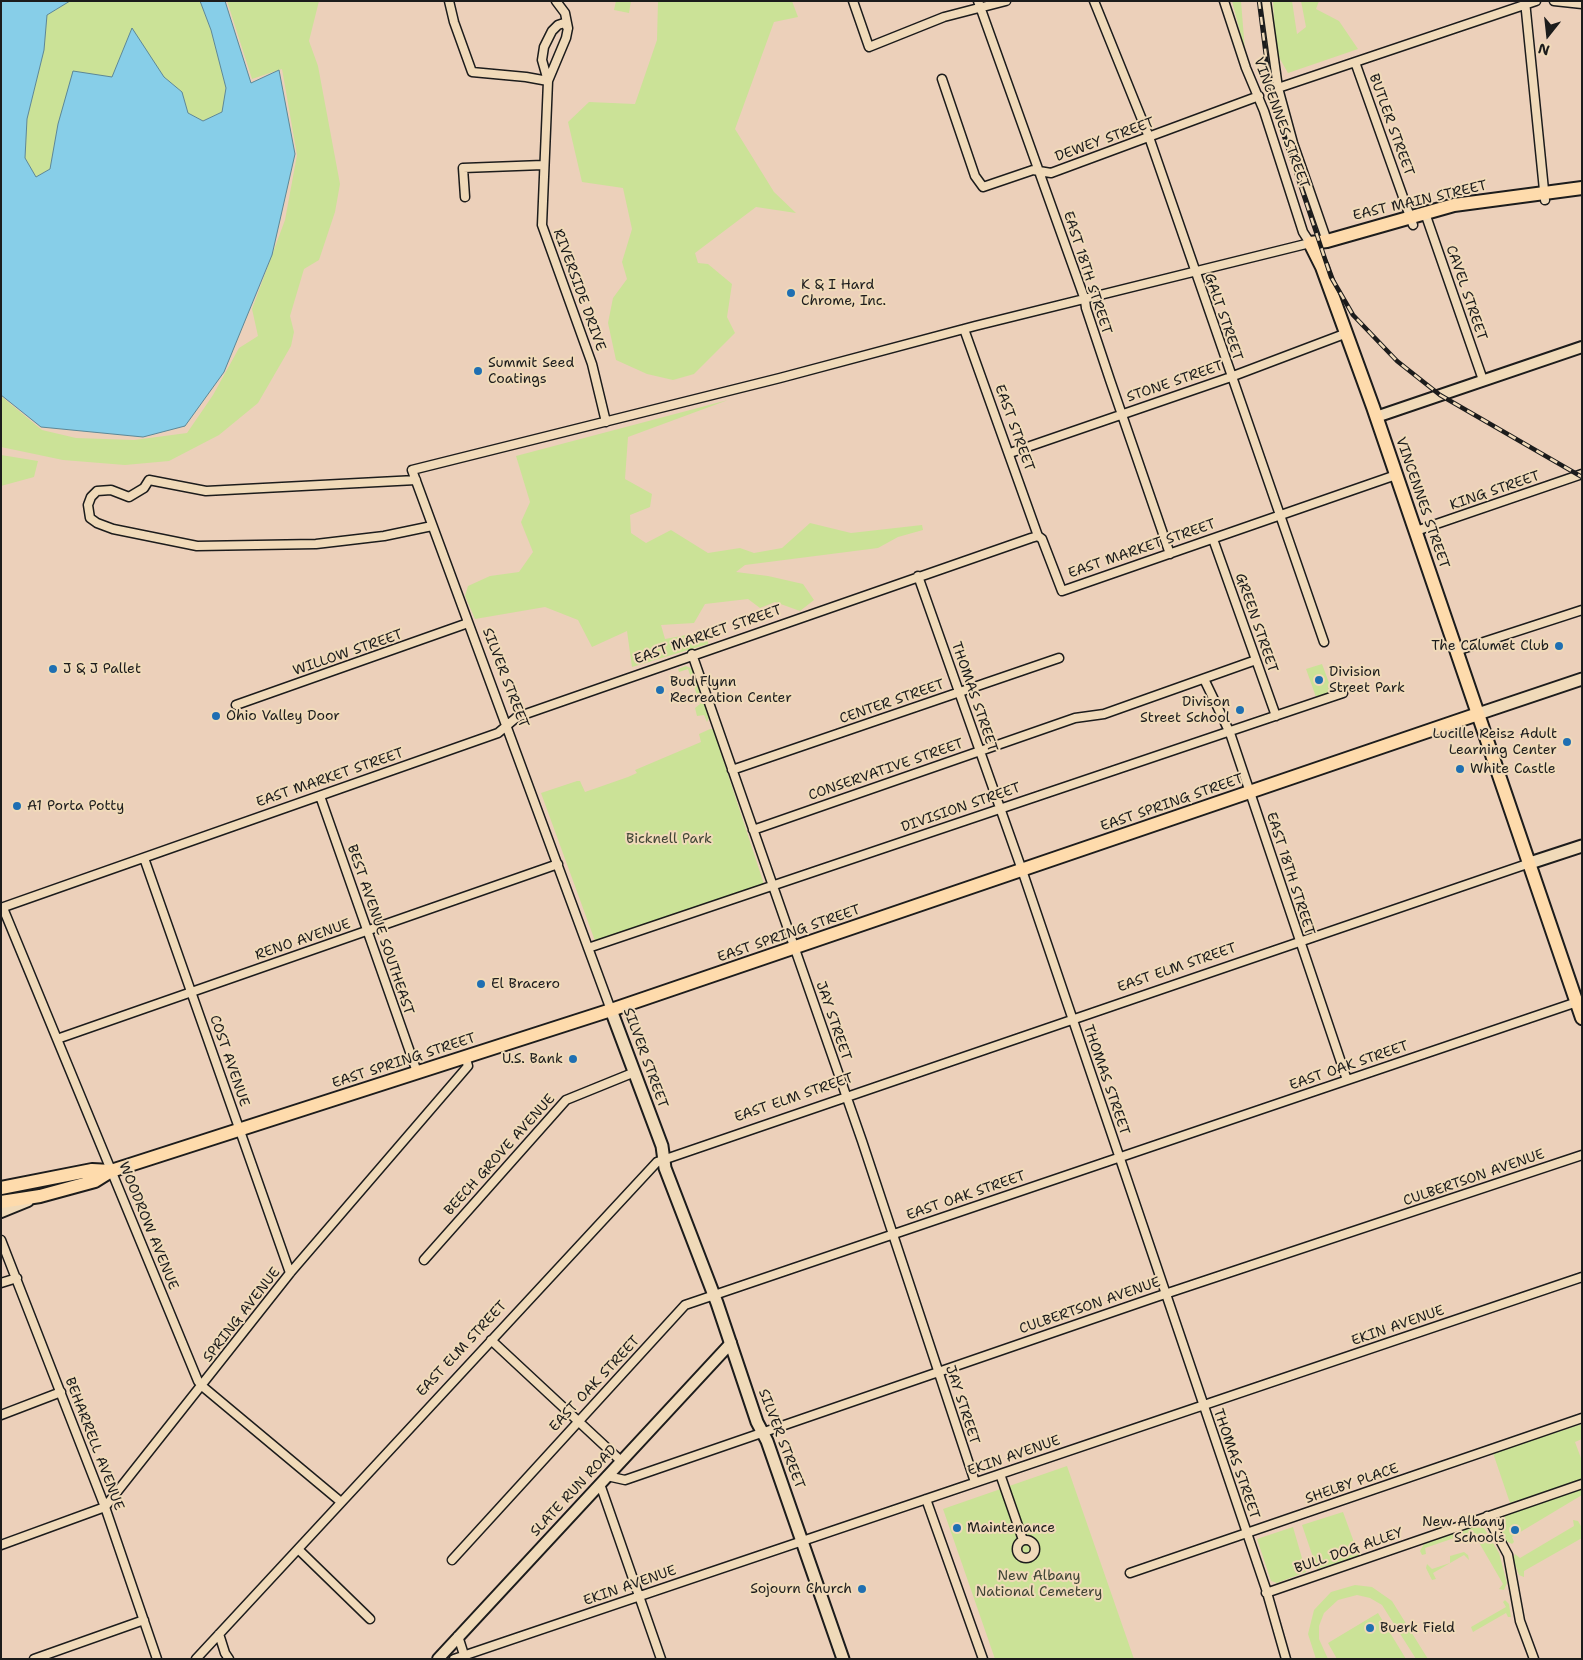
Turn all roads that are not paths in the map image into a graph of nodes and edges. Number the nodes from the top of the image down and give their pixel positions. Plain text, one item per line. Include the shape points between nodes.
1 (449, 1) edge
2 (556, 1) edge
3 (853, 1) edge
4 (1006, 1) edge
5 (1094, 1) edge
6 (1224, 1) edge
7 (1266, 1) edge
8 (1536, 1) edge
9 (1554, 1) edge
10 (1526, 3) edge
11 (1582, 4) edge
12 (979, 5) edge
13 (568, 28) junction
14 (1355, 62) junction
15 (942, 79) dead end
16 (548, 81) junction
17 (1278, 88) junction
18 (1258, 96) junction
19 (1149, 137) junction
20 (543, 165) junction
21 (1039, 171) junction
22 (1582, 188) edge
23 (1545, 196) junction
24 (1582, 196) edge
25 (464, 197) dead end
26 (1426, 217) junction
27 (1412, 221) junction
28 (1327, 241) junction
29 (1310, 243) junction
30 (1194, 272) junction
31 (1085, 300) junction
32 (964, 329) junction
33 (1347, 333) junction
34 (1582, 348) edge
35 (1231, 376) junction
36 (1483, 380) junction
37 (1122, 414) junction
38 (1376, 417) junction
39 (606, 422) junction
40 (1010, 453) junction
41 (1582, 474) edge
42 (1396, 476) junction
43 (416, 480) junction
44 (1281, 515) junction
45 (432, 526) junction
46 (1416, 531) junction
47 (1038, 536) junction
48 (1212, 539) junction
49 (1170, 554) junction
50 (918, 576) junction
51 (1582, 610) edge
52 (468, 623) junction
53 (1324, 642) dead end
54 (1456, 651) junction
55 (692, 654) junction
56 (1059, 658) dead end
57 (1256, 660) junction
58 (1204, 679) junction
59 (1582, 679) edge
60 (958, 692) junction
61 (1344, 693) dead end
62 (236, 705) dead end
63 (1478, 714) junction
64 (1276, 716) junction
65 (506, 726) junction
66 (1230, 733) junction
67 (979, 751) junction
68 (732, 770) junction
69 (1250, 792) junction
70 (320, 796) junction
71 (1000, 808) junction
72 (753, 830) junction
73 (1582, 846) edge
74 (144, 858) junction
75 (558, 864) junction
76 (1530, 864) junction
77 (1022, 870) junction
78 (773, 886) junction
79 (2, 908) edge
80 (367, 931) junction
81 (1299, 942) junction
82 (588, 948) junction
83 (794, 948) junction
84 (191, 992) junction
85 (1579, 1002) edge
86 (611, 1010) junction
87 (1582, 1018) edge
88 (1072, 1019) junction
89 (57, 1039) junction
90 (465, 1056) junction
91 (417, 1072) junction
92 (635, 1072) junction
93 (1347, 1080) junction
94 (846, 1096) junction
95 (240, 1130) junction
96 (1582, 1154) edge
97 (1119, 1157) junction
98 (664, 1158) junction
99 (111, 1171) junction
100 (1, 1188) edge
101 (40, 1196) junction
102 (1, 1202) edge
103 (1, 1212) edge
104 (894, 1234) junction
105 (1, 1240) edge
106 (424, 1260) dead end
107 (290, 1273) junction
108 (1582, 1277) edge
109 (17, 1278) junction
110 (1, 1283) edge
111 (1166, 1294) junction
112 (714, 1295) junction
113 (491, 1340) junction
114 (731, 1343) junction
115 (938, 1372) junction
116 (202, 1386) junction
117 (61, 1392) junction
118 (1202, 1405) junction
119 (1, 1415) edge
120 (1582, 1418) edge
121 (578, 1421) junction
122 (762, 1433) junction
123 (621, 1460) junction
124 (1000, 1474) junction
125 (608, 1476) junction
126 (975, 1482) junction
127 (600, 1484) junction
128 (1582, 1484) edge
129 (926, 1499) junction
130 (341, 1502) junction
131 (105, 1507) junction
132 (1487, 1516) junction
133 (1246, 1532) junction
134 (1023, 1540) dead end
135 (802, 1541) junction
136 (1, 1544) edge
137 (298, 1549) junction
138 (452, 1560) dead end
139 (1130, 1573) dead end
140 (1266, 1592) junction
141 (640, 1596) junction
142 (370, 1619) dead end
143 (144, 1620) junction
144 (219, 1634) junction
145 (458, 1636) junction
146 (465, 1657) edge
147 (34, 1659) edge
148 (157, 1659) edge
149 (196, 1659) edge
150 (229, 1659) edge
151 (438, 1659) edge
152 (454, 1659) edge
153 (661, 1659) edge
154 (843, 1659) edge
155 (983, 1659) edge
156 (1286, 1659) edge
157 (1534, 1659) edge

1 - 16 street via 472,72
2 - 13 street via 565,13
3 - 12 street via 870,47
4 - 12 street
5 - 19 street, GALT STREET
6 - 18 street, VINCENNES STREET
7 - 17 street, VINCENNES STREET
8 - 10 street
9 - 11 street
10 - 14 street
10 - 23 street
12 - 21 street, EAST 18TH STREET
13 - 16 street
13 - 16 street via 564,24 558,25 546,41 542,60
14 - 17 street
14 - 27 street, BUTLER STREET
15 - 21 street, DEWEY STREET via 979,184 986,186 1033,170
16 - 20 street, RIVERSIDE DRIVE
17 - 28 street, VINCENNES STREET
18 - 19 street, DEWEY STREET
18 - 29 street, VINCENNES STREET via 1303,232
19 - 21 street, DEWEY STREET via 1051,173
19 - 30 street, GALT STREET
20 - 25 street via 463,168
20 - 39 street, RIVERSIDE DRIVE via 542,225 592,364
21 - 31 street, EAST 18TH STREET
22 - 23 main road, EAST MAIN STREET
23 - 24 main road, EAST MAIN STREET
23 - 26 main road, EAST MAIN STREET via 1478,201
26 - 27 main road, EAST MAIN STREET
26 - 36 street, CAVEL STREET
27 - 28 main road, EAST MAIN STREET
28 - 29 main road, EAST MAIN STREET
29 - 30 street
29 - 33 main road, VINCENNES STREET
30 - 31 street
30 - 35 street, GALT STREET
31 - 32 street
31 - 37 street, EAST 18TH STREET
32 - 39 street
32 - 40 street, EAST STREET
33 - 35 street, STONE STREET
33 - 38 main road, VINCENNES STREET
34 - 36 street
35 - 37 street, STONE STREET
35 - 44 street, GALT STREET
36 - 38 street
37 - 40 street, STONE STREET
37 - 49 street, EAST 18TH STREET
38 - 42 main road, VINCENNES STREET
39 - 43 street, SILVER STREET via 412,470
40 - 47 street, EAST STREET
41 - 46 street, KING STREET
42 - 44 street, EAST MARKET STREET
42 - 46 main road, VINCENNES STREET
43 - 45 street, SILVER STREET
43 - 45 street via 206,491 149,480 144,488 128,497 111,490 97,491 88,505 90,518 97,523 197,546 316,544 384,536
44 - 48 street, EAST MARKET STREET
44 - 53 street, GALT STREET
45 - 52 street, SILVER STREET
46 - 54 main road, VINCENNES STREET
47 - 49 street, EAST MARKET STREET via 1046,546 1062,591
47 - 50 street, EAST MARKET STREET
48 - 49 street, EAST MARKET STREET
48 - 57 street, GREEN STREET
50 - 55 street, EAST MARKET STREET
50 - 60 street, THOMAS STREET
51 - 54 street
52 - 62 street, WILLOW STREET
52 - 65 street, SILVER STREET
54 - 63 main road, VINCENNES STREET
55 - 65 street, EAST MARKET STREET via 516,716
55 - 68 street, JAY STREET
56 - 60 street, CENTER STREET
57 - 58 street, CONSERVATIVE STREET
57 - 64 street, GREEN STREET
58 - 66 street, EAST 18TH STREET
58 - 67 street, CONSERVATIVE STREET via 1104,714 1075,718
59 - 63 main road, EAST SPRING STREET
60 - 67 street, THOMAS STREET
60 - 68 street, CENTER STREET
61 - 64 street, DIVISION STREET
63 - 69 main road, EAST SPRING STREET
63 - 76 main road, VINCENNES STREET
64 - 66 street, DIVISION STREET
65 - 70 street, EAST MARKET STREET via 498,733
65 - 75 street, SILVER STREET
66 - 69 street, EAST 18TH STREET
66 - 71 street, DIVISION STREET
67 - 71 street, THOMAS STREET
67 - 72 street, CONSERVATIVE STREET
68 - 72 street, JAY STREET
69 - 77 main road, EAST SPRING STREET
69 - 81 street, EAST 18TH STREET
70 - 74 street, EAST MARKET STREET
70 - 80 street, BEST AVENUE SOUTHEAST
71 - 77 street, THOMAS STREET
71 - 78 street, DIVISION STREET
72 - 78 street, JAY STREET
73 - 76 main road, EAST ELM STREET
74 - 79 street, EAST MARKET STREET
74 - 84 street, COST AVENUE
75 - 80 street, RENO AVENUE
75 - 82 street, SILVER STREET
76 - 81 street, EAST ELM STREET
76 - 85 main road, VINCENNES STREET
77 - 83 main road, EAST SPRING STREET
77 - 88 street, THOMAS STREET
78 - 82 street, DIVISION STREET
78 - 83 street, JAY STREET
79 - 89 street, WOODROW AVENUE
80 - 84 street, RENO AVENUE
80 - 91 street, BEST AVENUE SOUTHEAST
81 - 88 street, EAST ELM STREET
81 - 93 street, EAST 18TH STREET
82 - 86 street, SILVER STREET
83 - 86 main road, EAST SPRING STREET
83 - 94 street, JAY STREET
84 - 89 street, RENO AVENUE
84 - 95 street, COST AVENUE
85 - 87 main road, VINCENNES STREET
85 - 93 street, EAST OAK STREET
86 - 90 main road, EAST SPRING STREET
86 - 92 main road, SILVER STREET
88 - 94 street, EAST ELM STREET
88 - 97 street, THOMAS STREET
89 - 99 street, WOODROW AVENUE
90 - 91 main road, EAST SPRING STREET
90 - 107 street, SPRING AVENUE via 468,1066
91 - 95 main road, EAST SPRING STREET
92 - 98 main road, SILVER STREET
92 - 106 street, BEECH GROVE AVENUE via 566,1100
93 - 97 street, EAST OAK STREET
94 - 98 street, EAST ELM STREET
94 - 104 street, JAY STREET
95 - 99 main road, EAST SPRING STREET
95 - 107 street, COST AVENUE
96 - 111 street, CULBERTSON AVENUE
97 - 104 street, EAST OAK STREET
97 - 111 street, THOMAS STREET
98 - 112 main road, SILVER STREET
98 - 113 street, EAST ELM STREET
99 - 100 main road via 92,1170
99 - 101 main road, EAST SPRING STREET via 94,1181
99 - 116 street, WOODROW AVENUE
101 - 102 main road, EAST SPRING STREET
101 - 103 street
104 - 112 street, EAST OAK STREET
104 - 115 street, JAY STREET
105 - 109 street, BEHARRELL AVENUE
107 - 116 street, SPRING AVENUE
108 - 118 street, EKIN AVENUE
109 - 110 street
109 - 117 street, BEHARRELL AVENUE
111 - 115 street, CULBERTSON AVENUE
111 - 118 street, THOMAS STREET
112 - 114 main road, SILVER STREET
112 - 121 street, EAST OAK STREET via 685,1305
113 - 121 street
113 - 130 street, EAST ELM STREET
114 - 122 main road, SILVER STREET
114 - 123 street, SLATE RUN ROAD
115 - 122 street, CULBERTSON AVENUE
115 - 126 street, JAY STREET
116 - 130 street, WOODROW AVENUE
116 - 131 street, SPRING AVENUE
117 - 119 street
117 - 131 street, BEHARRELL AVENUE
118 - 124 street, EKIN AVENUE
118 - 133 street, THOMAS STREET
120 - 133 street, SHELBY PLACE
121 - 123 street
121 - 138 street, EAST OAK STREET
122 - 125 street, CULBERTSON AVENUE via 625,1480
122 - 135 main road, SILVER STREET
123 - 125 street, SLATE RUN ROAD
124 - 126 street, EKIN AVENUE
124 - 134 street
125 - 127 street, SLATE RUN ROAD
126 - 129 street, EKIN AVENUE
127 - 141 street
127 - 145 street, SLATE RUN ROAD
128 - 132 street, BULL DOG ALLEY
129 - 135 street, EKIN AVENUE
129 - 155 street
130 - 137 street, EAST ELM STREET
131 - 136 street
131 - 143 street, BEHARRELL AVENUE
132 - 140 street, BULL DOG ALLEY
132 - 157 street via 1508,1555 1520,1621
133 - 139 street, SHELBY PLACE
133 - 140 street, THOMAS STREET
135 - 141 street, EKIN AVENUE
135 - 154 main road, SILVER STREET
137 - 142 street
137 - 144 street, EAST ELM STREET
140 - 156 street, THOMAS STREET
141 - 146 street, EKIN AVENUE
141 - 153 street
143 - 147 street
143 - 148 street, BEHARRELL AVENUE
144 - 149 street, EAST ELM STREET
144 - 150 street
145 - 146 street
145 - 151 street, SLATE RUN ROAD
146 - 152 street, EKIN AVENUE

